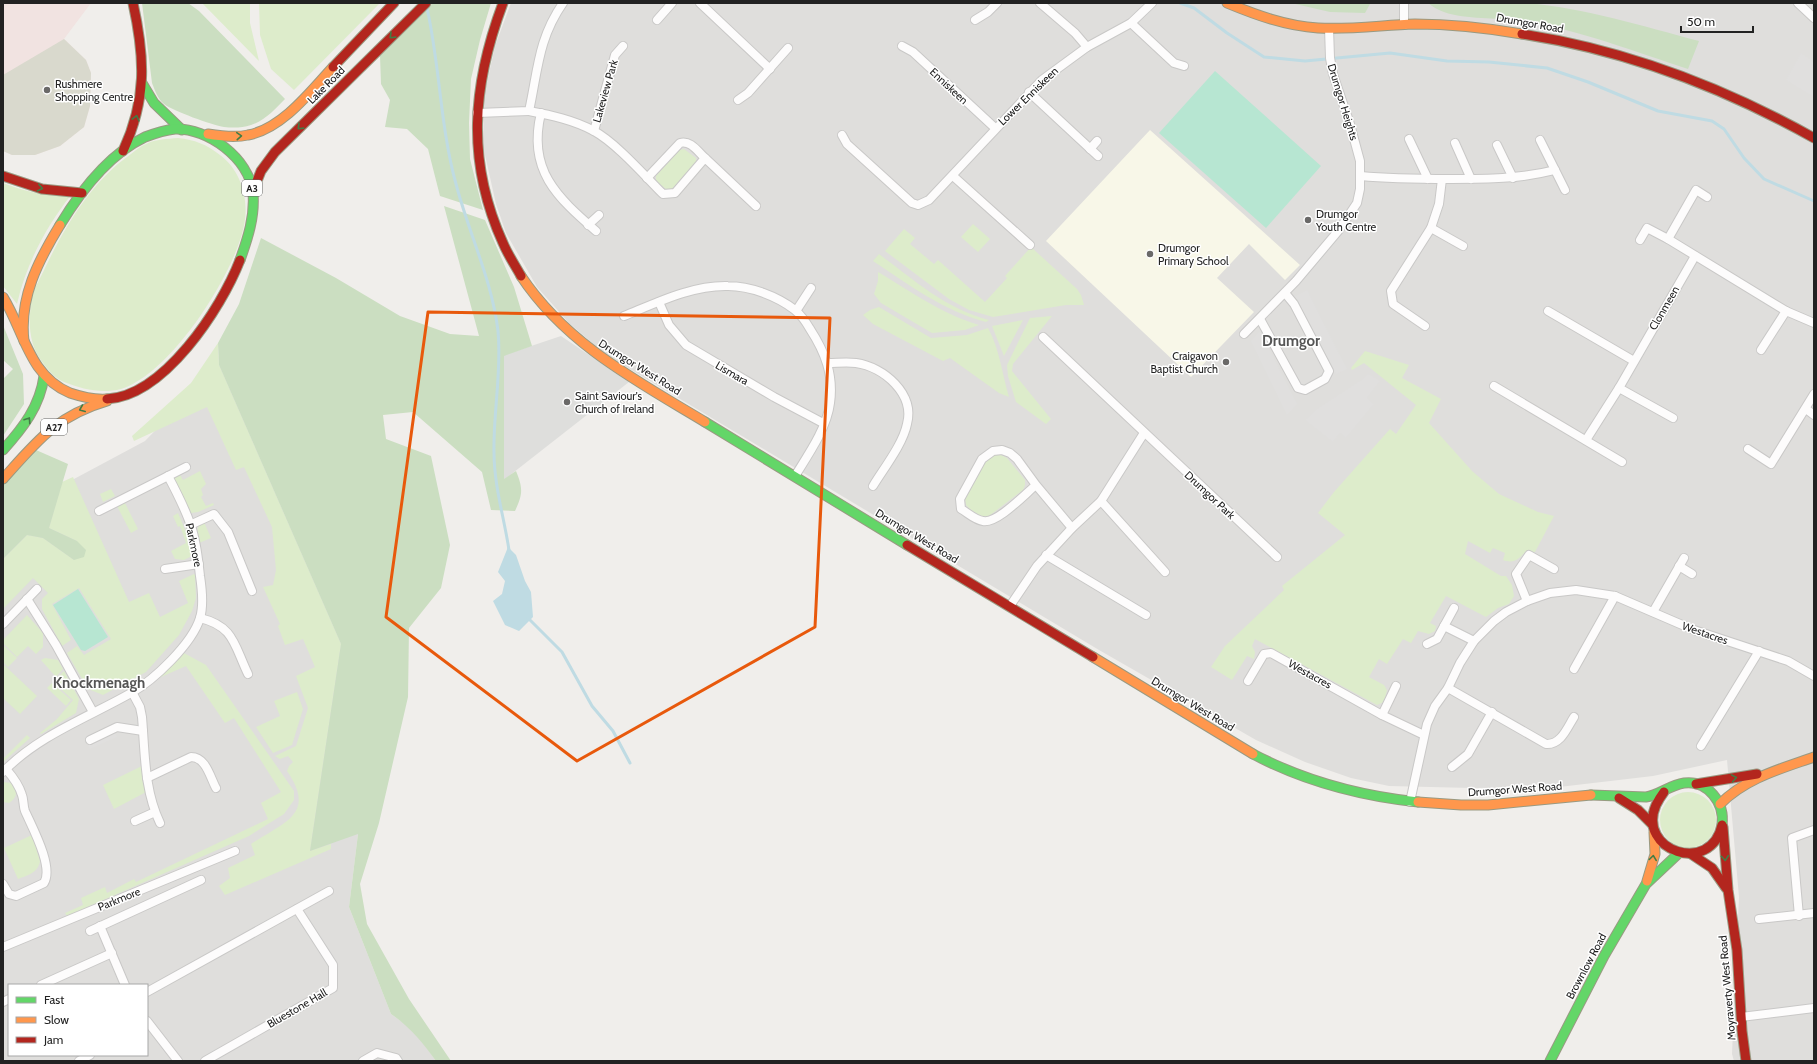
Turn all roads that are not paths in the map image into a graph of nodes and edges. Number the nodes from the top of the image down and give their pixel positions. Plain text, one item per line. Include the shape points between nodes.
1 (133, 3) edge
2 (394, 3) edge
3 (503, 3) edge
4 (563, 3) edge
5 (672, 3) edge
6 (700, 3) edge
7 (997, 3) edge
8 (1040, 3) edge
9 (1227, 3) edge
10 (1404, 3) edge
11 (1798, 3) edge
12 (1151, 4) edge
13 (423, 6) edge
14 (1814, 18) edge
15 (657, 20) dead end
16 (976, 20) dead end
17 (1132, 23) junction
18 (1404, 25) junction
19 (1329, 28) junction
20 (623, 46) dead end
21 (902, 46) dead end
22 (1087, 47) junction
23 (788, 48) dead end
24 (1184, 66) dead end
25 (770, 69) junction
26 (142, 83) junction
27 (1029, 92) junction
28 (738, 100) dead end
29 (529, 111) junction
30 (541, 113) junction
31 (477, 114) junction
32 (995, 128) junction
33 (182, 130) junction
34 (594, 131) junction
35 (200, 133) junction
36 (842, 135) dead end
37 (1814, 138) edge
38 (1409, 139) dead end
39 (1540, 140) dead end
40 (1097, 141) dead end
41 (1455, 143) dead end
42 (1497, 145) dead end
43 (1090, 149) junction
44 (123, 151) junction
45 (1098, 156) dead end
46 (705, 158) junction
47 (1555, 170) junction
48 (3, 176) edge
49 (953, 176) junction
50 (1361, 176) junction
51 (647, 178) junction
52 (1471, 178) junction
53 (1513, 178) junction
54 (1428, 179) junction
55 (1442, 179) junction
56 (1565, 190) dead end
57 (253, 191) junction
58 (82, 193) junction
59 (1707, 197) dead end
60 (918, 205) junction
61 (756, 206) dead end
62 (914, 214) dead end
63 (599, 215) dead end
64 (588, 225) junction
65 (1431, 228) junction
66 (596, 231) dead end
67 (1668, 238) junction
68 (1640, 240) dead end
69 (1030, 245) dead end
70 (1463, 246) dead end
71 (1695, 256) junction
72 (811, 288) dead end
73 (1285, 293) junction
74 (3, 297) edge
75 (659, 302) junction
76 (796, 311) junction
77 (1548, 311) dead end
78 (1786, 311) junction
79 (624, 316) dead end
80 (1260, 319) junction
81 (1814, 323) edge
82 (1425, 326) dead end
83 (1244, 334) dead end
84 (1043, 337) dead end
85 (24, 341) junction
86 (1761, 350) dead end
87 (1634, 361) junction
88 (828, 363) junction
89 (44, 376) junction
90 (1494, 386) dead end
91 (1619, 388) junction
92 (1814, 394) edge
93 (120, 397) junction
94 (1806, 409) junction
95 (1814, 415) edge
96 (1673, 418) dead end
97 (823, 424) junction
98 (1144, 433) junction
99 (1586, 440) junction
100 (1748, 449) dead end
101 (3, 450) edge
102 (1622, 462) dead end
103 (186, 467) dead end
104 (168, 476) junction
105 (795, 476) junction
106 (3, 479) edge
107 (1036, 485) junction
108 (873, 486) dead end
109 (1102, 501) junction
110 (99, 511) dead end
111 (190, 525) junction
112 (1072, 528) junction
113 (1046, 556) junction
114 (1277, 557) dead end
115 (1684, 558) dead end
116 (199, 564) junction
117 (1679, 566) junction
118 (165, 569) dead end
119 (1554, 569) dead end
120 (1164, 572) dead end
121 (1692, 574) dead end
122 (37, 589) dead end
123 (252, 590) dead end
124 (1615, 596) junction
125 (27, 599) junction
126 (1527, 601) junction
127 (1010, 606) junction
128 (1454, 608) dead end
129 (1653, 612) junction
130 (1146, 615) dead end
131 (200, 618) junction
132 (3, 624) edge
133 (1444, 626) junction
134 (1474, 641) junction
135 (1427, 644) dead end
136 (1759, 651) junction
137 (1574, 669) dead end
138 (248, 674) dead end
139 (1814, 676) edge
140 (1248, 681) dead end
141 (1396, 686) dead end
142 (1448, 688) junction
143 (132, 692) junction
144 (93, 712) junction
145 (1492, 712) junction
146 (1382, 714) junction
147 (1574, 717) dead end
148 (143, 731) junction
149 (1424, 735) junction
150 (90, 740) dead end
151 (1701, 746) dead end
152 (1814, 757) edge
153 (1452, 767) dead end
154 (5, 771) edge
155 (1774, 772) junction
156 (147, 778) junction
157 (1696, 784) junction
158 (216, 788) dead end
159 (1664, 792) junction
160 (1607, 796) junction
161 (1410, 802) junction
162 (1720, 804) junction
163 (155, 812) junction
164 (135, 821) dead end
165 (160, 823) dead end
166 (1723, 826) junction
167 (1653, 827) junction
168 (1814, 830) edge
169 (235, 851) dead end
170 (1679, 853) junction
171 (1691, 854) junction
172 (201, 880) dead end
173 (3, 884) edge
174 (1646, 884) junction
175 (1728, 890) junction
176 (329, 891) dead end
177 (297, 909) junction
178 (1814, 913) edge
179 (1799, 916) junction
180 (1759, 919) dead end
181 (100, 926) junction
182 (90, 931) dead end
183 (3, 947) edge
184 (112, 954) junction
185 (43, 984) edge
186 (124, 984) edge
187 (148, 991) edge
188 (1814, 1008) edge
189 (1741, 1017) junction
190 (148, 1023) edge
191 (88, 1056) edge
192 (79, 1061) edge
193 (178, 1061) edge
194 (205, 1061) edge
195 (363, 1061) edge
196 (398, 1061) edge
197 (1550, 1061) edge
198 (1746, 1061) edge

1 - 26 main road
35 -> 2 main road, Lake Road / A3 via 236,137 272,127 284,118
3 - 31 main road, Drumgor West Road via 487,44 481,68
4 - 29 street via 554,16 540,51
5 - 15 street
6 - 25 street
7 - 16 street
8 - 22 street via 1075,33
9 - 19 main road, Drumgor Road via 1300,26
10 - 18 street
11 - 14 street
12 - 17 street, Lower Enniskeen
13 -> 57 main road, Lake Road / A3 via 275,152 261,171
17 - 22 street, Lower Enniskeen
17 - 24 street via 1174,63
18 - 19 main road, Drumgor Road
18 - 37 main road, Drumgor Road via 1442,24 1489,28 1537,35 1590,48 1701,83 1758,108
19 - 50 street, Drumgor Heights via 1333,74 1352,130
20 - 34 street, Lakeview Park via 616,54
21 - 32 street, Enniskeen via 913,52
22 - 27 street, Lower Enniskeen
23 - 25 street
25 - 28 street
26 - 33 main road via 154,104
44 -> 26 main road via 136,120
27 - 32 street, Lower Enniskeen
27 - 43 street
29 - 30 street, Lakeview Park
29 - 31 street, Lakeview Park
30 - 34 street, Lakeview Park
30 - 64 street via 538,147 546,178
31 - 105 main road, Drumgor West Road via 478,156 489,208 521,276 550,313 566,330 611,365
32 - 49 street, Lower Enniskeen
33 - 35 main road, A3
33 - 44 main road, A3 via 153,133 139,139
34 - 51 street
35 - 57 main road, A3 via 227,147 235,155 246,172
36 - 60 street via 848,144 912,203
38 - 54 street
39 - 47 street
40 - 43 street
41 - 52 street
42 - 53 street
43 - 45 street
44 - 58 main road, A3
46 - 51 street via 691,144 680,143
46 - 51 street via 674,192 663,194
46 - 61 street
47 - 53 street
47 - 56 street
48 -> 58 main road via 42,189
49 - 60 street, Lower Enniskeen via 929,200
49 - 69 street
50 - 54 street
50 - 73 street, Drumgor Heights via 1357,202 1349,217
52 - 53 street
52 - 55 street
54 - 55 street
55 - 65 street via 1439,204
57 - 93 main road, A3 via 254,219 248,240 236,272 210,315 191,343 161,374 145,386
58 - 85 main road, A3 via 51,238 33,278 24,306
59 - 67 street via 1696,190
60 - 62 street
63 - 64 street
64 - 66 street
65 - 70 street
65 - 82 street via 1391,291 1393,304
67 - 68 street via 1647,228
67 - 71 street
71 - 78 street
71 - 87 street, Clonmeen
72 - 76 street
73 - 80 street, Drumgor Heights
73 - 80 street via 1294,304 1329,371 1325,379 1305,390 1298,388
74 - 85 main road, A3
75 - 76 street via 708,287 729,286 755,290 781,301
75 - 79 street
75 - 97 street, Lismara via 669,326 686,345
76 - 88 street via 812,332
77 - 87 street
78 - 81 street
78 - 86 street
80 - 83 street, Drumgor Heights
84 - 98 street, Drumgor Park
85 - 89 main road, A3
87 - 91 street, Clonmeen
88 - 97 street via 831,397
88 - 108 street via 856,363 870,367 893,381 905,398 909,413 907,425
89 - 93 main road, A3 via 68,392 82,396
101 -> 89 main road, A27 via 21,431 33,412
90 - 99 street
91 - 96 street
91 - 99 street, Clonmeen
92 - 94 street
93 -> 106 main road, A27 via 67,416
94 - 95 street
94 - 100 street via 1771,464
97 - 105 street via 816,442
98 - 109 street
98 - 114 street, Drumgor Park
99 - 102 street
103 - 104 street
104 - 110 street
104 - 111 street, Parkmore
105 - 127 main road, Drumgor West Road
107 - 107 street via 1010,453 1002,450 993,451 982,460 959,504 966,512 982,521 989,521 997,518
107 - 112 street
109 - 112 street
109 - 120 street
111 - 116 street, Parkmore
111 - 123 street via 214,514 228,532
112 - 113 street
113 - 127 street
113 - 130 street
115 - 117 street
116 - 118 street
116 - 131 street, Parkmore via 202,589
117 - 121 street
117 - 129 street
119 - 126 street via 1529,555 1516,574
122 - 125 street
124 - 126 street, Westacres via 1576,590 1550,593
124 - 129 street, Westacres
124 - 137 street
125 - 132 street
125 - 144 street
126 - 134 street, Westacres via 1494,621
127 - 161 main road, Drumgor West Road via 1105,666 1264,760 1341,788
128 - 133 street
129 - 136 street, Westacres via 1694,630
131 - 138 street via 218,624 229,633
131 - 143 street, Parkmore via 176,656
133 - 134 street
133 - 135 street via 1437,639
134 - 142 street, Westacres
136 - 139 street, Westacres via 1788,661
136 - 151 street
140 - 146 street, Westacres via 1264,654 1271,653
141 - 146 street
142 - 145 street
142 - 149 street, Westacres via 1435,706
143 - 144 street, Parkmore
143 - 148 street via 140,707
144 - 154 street, Parkmore via 39,742
145 - 147 street via 1546,744 1558,742
145 - 153 street via 1468,754
146 - 149 street, Westacres
148 - 150 street via 117,727
148 - 156 street
149 - 161 street, Westacres
152 - 155 main road
154 - 173 street, Parkmore via 16,781 23,796 24,808 35,832 48,874 44,883 16,896 9,894
157 -> 155 main road
155 - 162 main road via 1738,787
156 - 158 street via 190,757 195,757 204,764
156 - 163 street
157 - 159 main road via 1684,783
157 - 162 main road via 1710,791
159 - 160 main road, Drumgor West Road via 1647,797
159 - 167 main road via 1654,806
160 - 161 main road, Drumgor West Road via 1591,795 1489,805
160 - 167 main road, Drumgor West Road via 1622,799 1638,810
162 - 166 main road
163 - 164 street
163 - 165 street
166 - 171 main road via 1711,845
166 -> 175 main road, Moyraverty West Road
167 - 170 main road via 1664,845
174 -> 167 main road, Brownlow Road via 1654,854
168 - 179 street via 1792,838
169 - 183 street, Parkmore
170 - 171 main road
170 - 174 main road, Brownlow Road
171 - 175 main road, Moyraverty West Road via 1710,865
172 - 181 street
174 - 197 main road, Brownlow Road via 1604,956
175 - 189 main road, Moyraverty West Road via 1737,950
176 - 177 street
177 - 187 street
177 - 194 street, Bluestone Hall via 333,965 333,988
178 - 179 street
179 - 180 street
181 - 182 street
181 - 184 street
184 - 185 street
184 - 186 street
188 - 189 street
189 - 198 main road, Moyraverty West Road
190 - 193 street
191 - 192 street
195 - 196 street via 377,1053 396,1058

